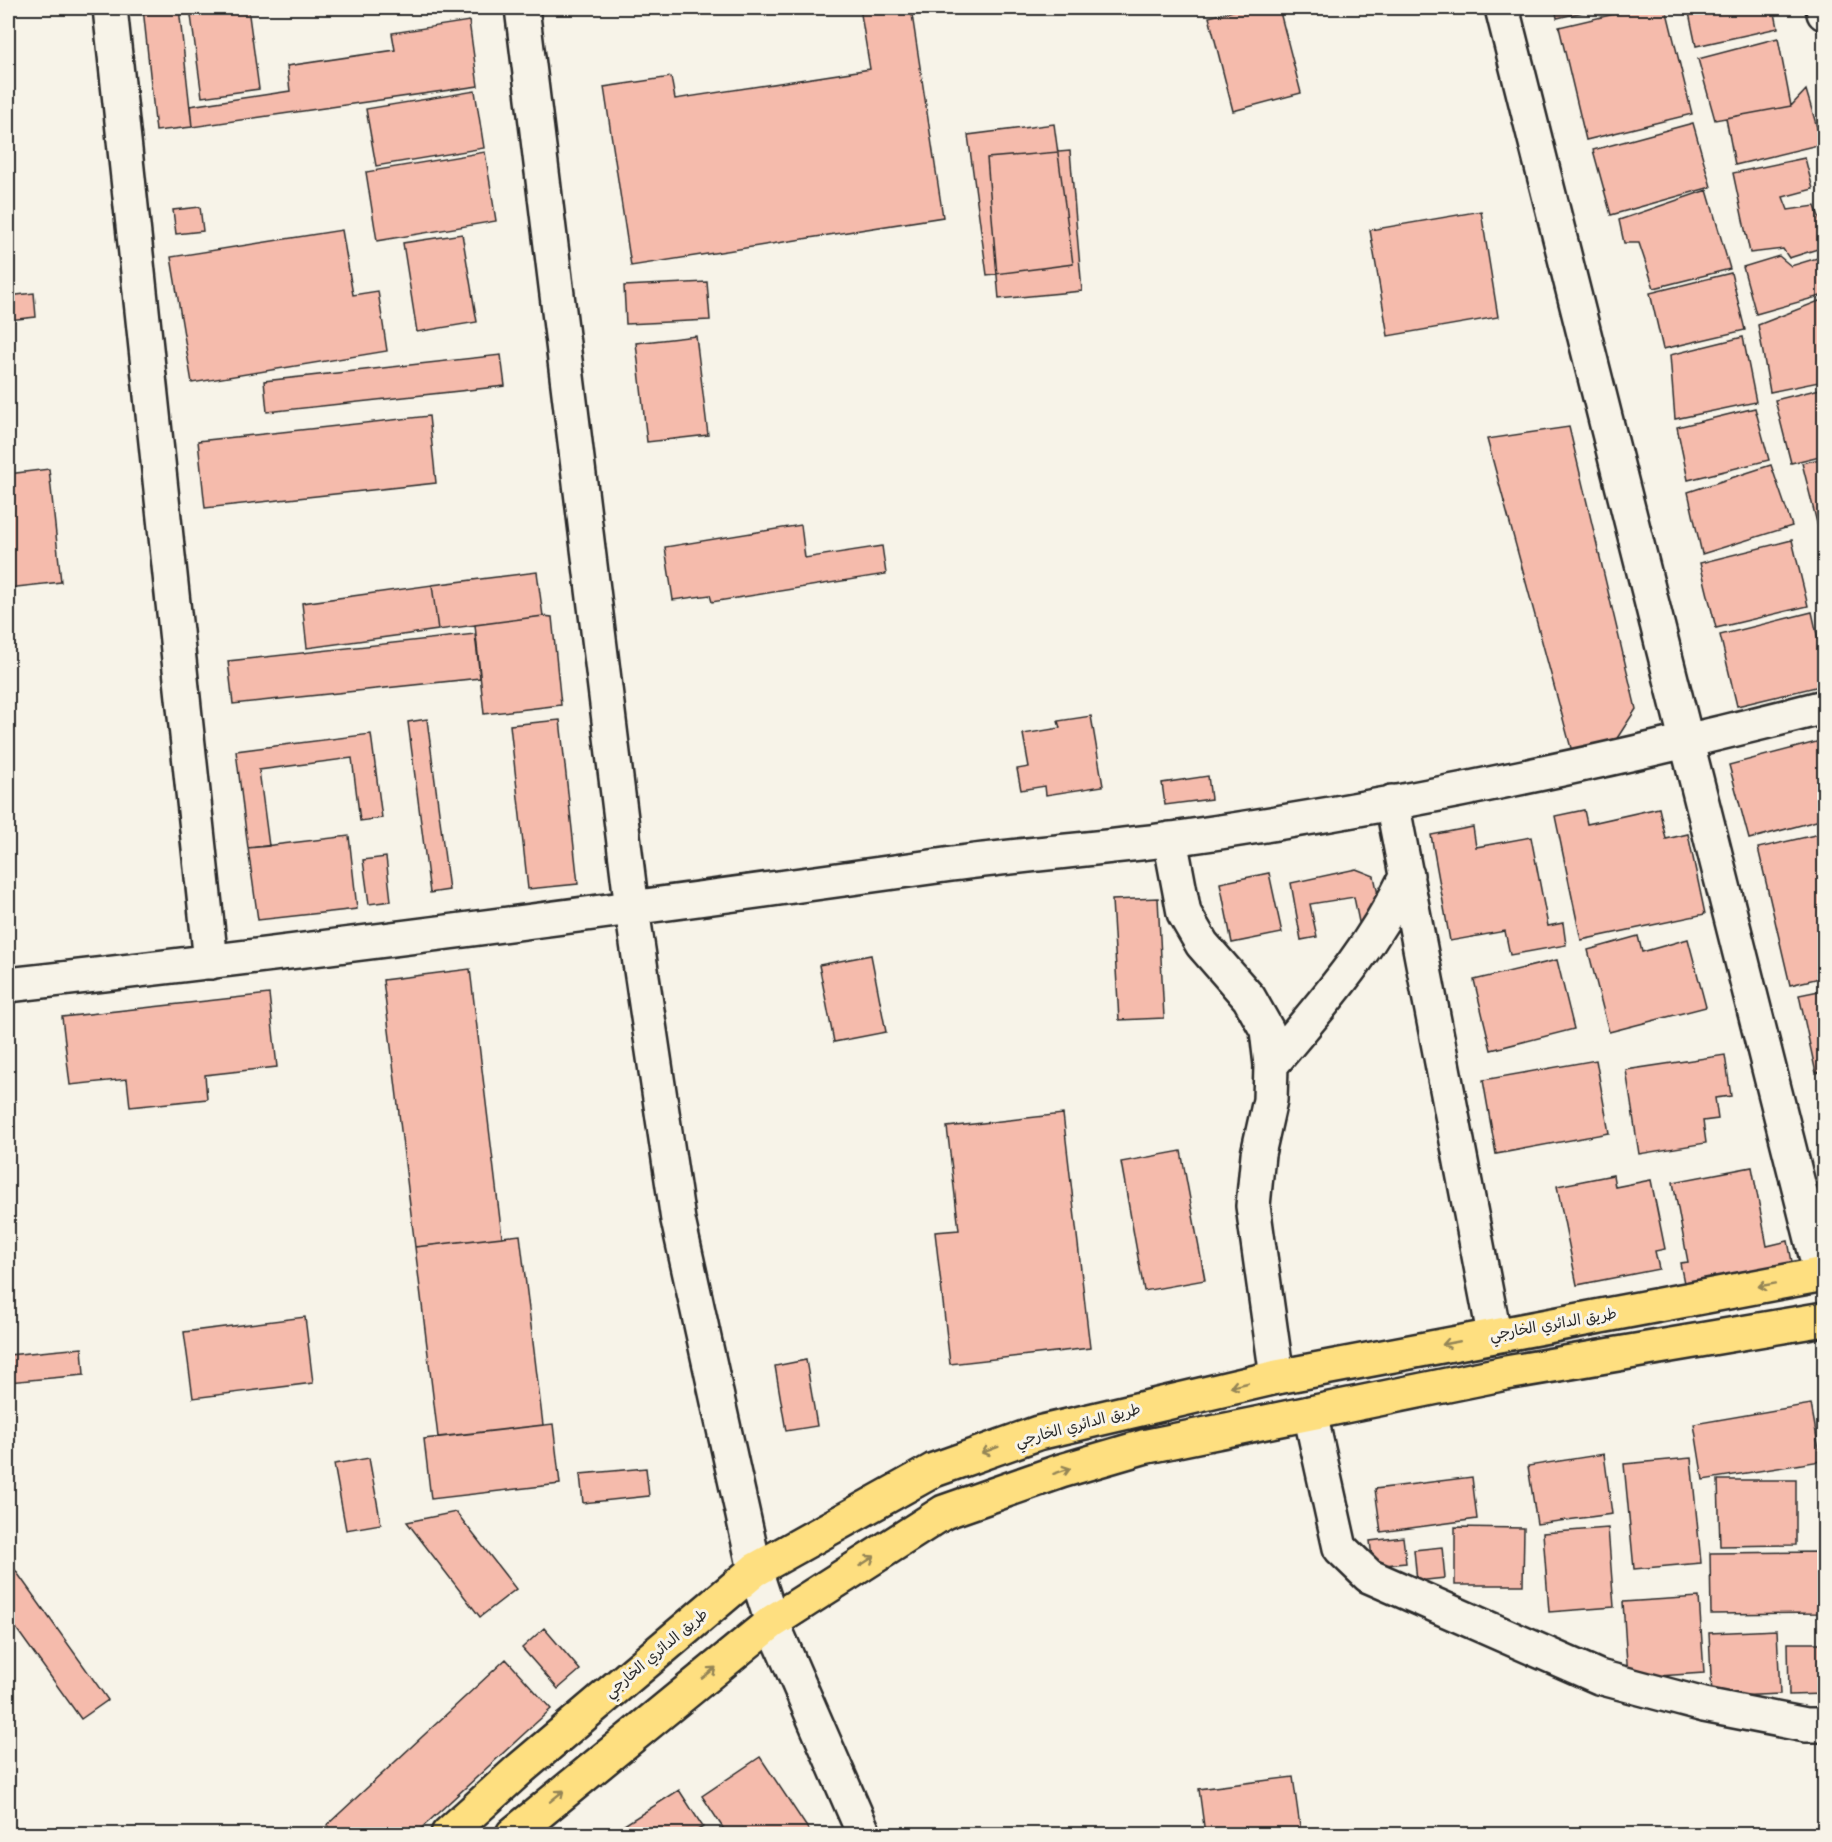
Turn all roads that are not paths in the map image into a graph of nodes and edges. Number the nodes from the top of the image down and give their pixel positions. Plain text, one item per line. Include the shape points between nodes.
1 (110, 8) edge
2 (522, 8) edge
3 (1502, 8) edge
4 (1823, 8) edge
5 (1824, 13) edge
6 (1824, 707) edge
7 (1687, 742) junction
8 (1392, 802) junction
9 (1170, 839) junction
10 (1407, 875) junction
11 (632, 909) junction
12 (211, 962) junction
13 (8, 985) edge
14 (1271, 1065) junction
15 (1823, 1275) edge
16 (1824, 1319) edge
17 (1494, 1334) junction
18 (1277, 1377) junction
19 (1310, 1413) junction
20 (755, 1570) junction
21 (772, 1622) junction
22 (1824, 1725) edge
23 (448, 1834) edge
24 (513, 1834) edge
25 (864, 1834) edge

1 - 12 street
2 - 11 street
3 - 7 street
4 - 5 street
6 - 7 street
7 - 8 street
7 - 15 street
8 - 9 street
8 - 10 street
9 - 11 street via 1033,853
9 - 14 street via 1184,913 1202,944 1249,998 1267,1030
10 - 14 street via 1387,917 1352,969
10 - 17 street
11 - 12 street
11 - 20 street via 678,1220
12 - 13 street
14 - 18 street via 1270,1100 1258,1154 1253,1206
15 -> 17 main road, طريق الدائري الخارجي
16 - 19 main road via 1506,1372
17 -> 18 main road, طريق الدائري الخارجي
18 -> 20 main road, طريق الدائري الخارجي via 1038,1433 934,1470
21 -> 19 main road via 944,1512 1143,1446
19 - 22 street via 1340,1548 1369,1576 1599,1677 1704,1705
20 - 21 street
20 - 23 main road, طريق الدائري الخارجي
24 -> 21 main road
21 - 25 street

